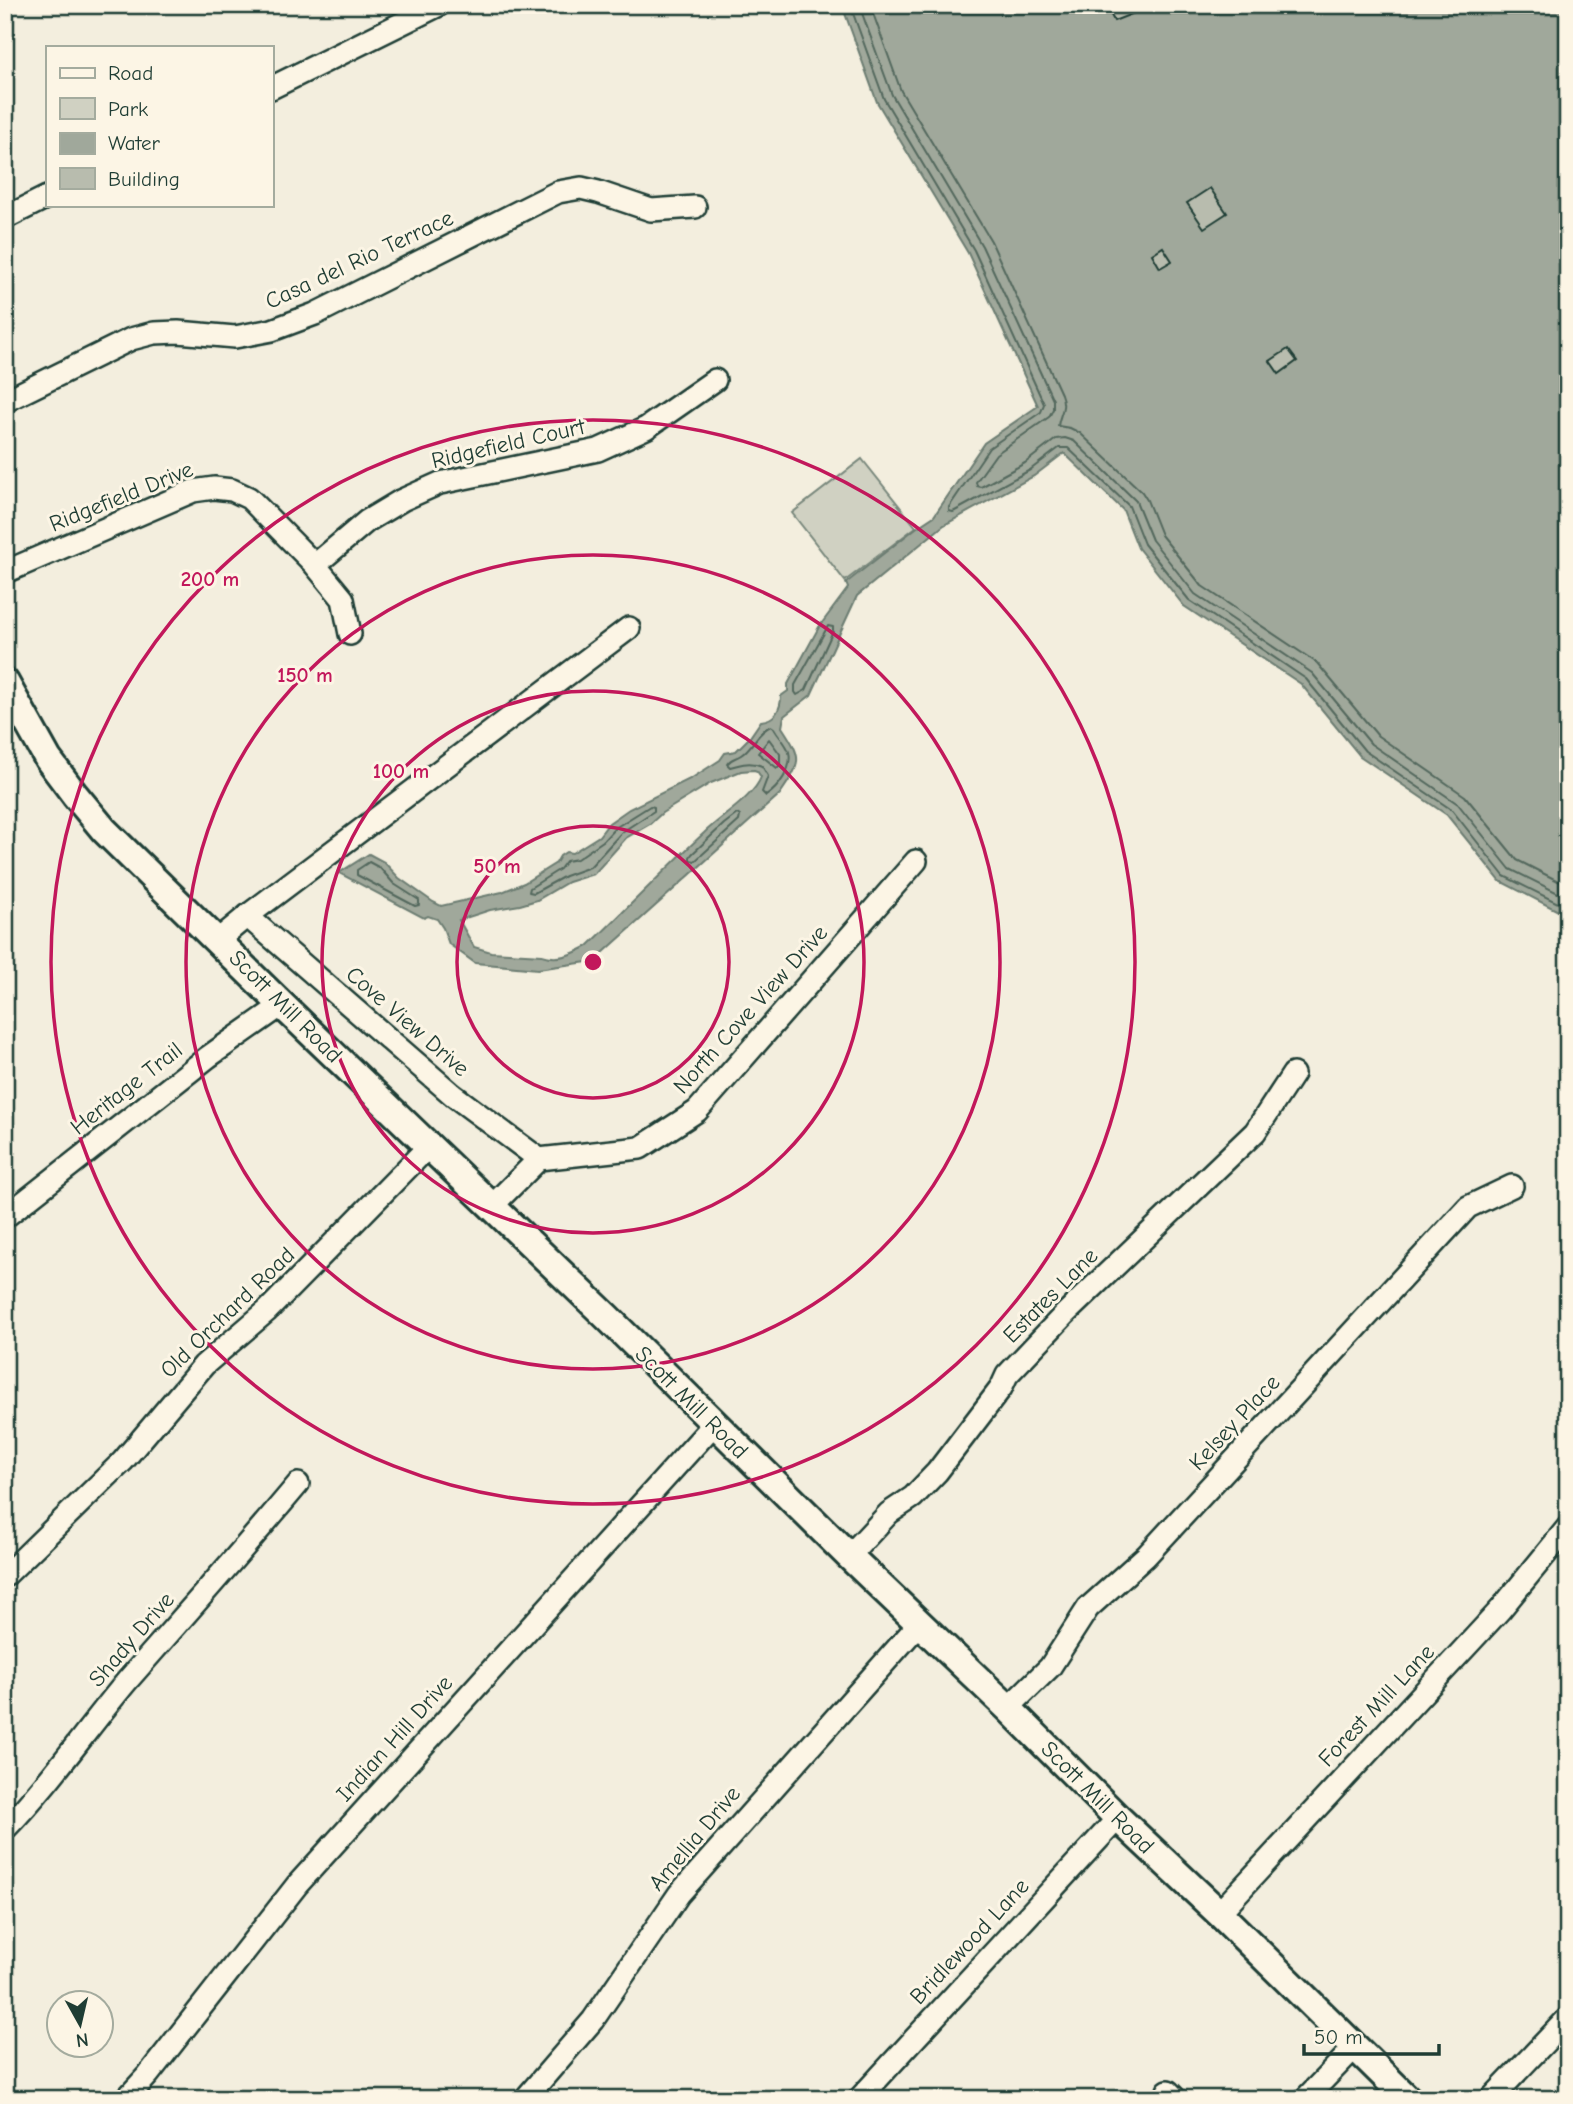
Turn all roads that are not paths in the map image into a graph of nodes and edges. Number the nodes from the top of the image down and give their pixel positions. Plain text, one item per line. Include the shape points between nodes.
1 (439, 5) edge
2 (273, 87) edge
3 (46, 198) edge
4 (695, 207) dead end
5 (5, 218) edge
6 (715, 380) dead end
7 (5, 401) edge
8 (314, 565) junction
9 (5, 572) edge
10 (629, 628) dead end
11 (350, 634) dead end
12 (7, 691) edge
13 (916, 861) dead end
14 (247, 916) junction
15 (218, 940) junction
16 (282, 1004) junction
17 (1293, 1074) dead end
18 (429, 1146) junction
19 (539, 1159) junction
20 (1512, 1186) dead end
21 (492, 1206) junction
22 (5, 1217) edge
23 (714, 1424) junction
24 (298, 1485) dead end
25 (1568, 1527) edge
26 (849, 1556) junction
27 (5, 1576) edge
28 (919, 1624) junction
29 (1008, 1708) junction
30 (1118, 1818) junction
31 (5, 1829) edge
32 (1219, 1913) junction
33 (1568, 2018) edge
34 (1355, 2047) junction
35 (126, 2099) edge
36 (525, 2099) edge
37 (859, 2099) edge
38 (1305, 2099) edge
39 (1408, 2099) edge
40 (1490, 2099) edge

1 - 2 street
3 - 5 street
4 - 7 street, Casa del Rio Terrace via 651,210 598,191 558,192 315,314 272,330 234,337 178,332 131,339
6 - 8 street, Ridgefield Court via 646,428 598,450 440,483 402,499
8 - 9 street, Ridgefield Drive via 249,498 214,488 193,491
8 - 11 street via 343,598
10 - 14 street
12 - 15 street, Scott Mill Road via 48,759 104,830
13 - 19 street, North Cove View Drive via 697,1111 640,1147
14 - 15 street
14 - 19 street, Cove View Drive via 453,1095
15 - 16 street, Scott Mill Road
16 - 18 street, Scott Mill Road
16 - 22 street, Heritage Trail via 208,1056
17 - 26 street, Estates Lane via 1255,1132 1040,1340 1007,1375 937,1472 913,1497 888,1513
18 - 21 street, Scott Mill Road
18 - 27 street, Old Orchard Road via 267,1311 204,1365 123,1461
19 - 21 street
20 - 29 street, Kelsey Place via 1468,1208 1146,1556 1088,1608 1051,1667
21 - 23 street, Scott Mill Road
23 - 26 street, Scott Mill Road
23 - 35 street, Indian Hill Drive via 297,1885
24 - 31 street, Shady Drive
25 - 32 street, Forest Mill Lane via 1500,1610
26 - 28 street, Scott Mill Road
28 - 29 street, Scott Mill Road
28 - 36 street, Amellia Drive via 679,1894 593,2021
29 - 30 street, Scott Mill Road
30 - 32 street, Scott Mill Road
30 - 37 street, Bridlewood Lane
32 - 34 street, Scott Mill Road
33 - 40 street
34 - 38 street
34 - 39 street, Scott Mill Road

